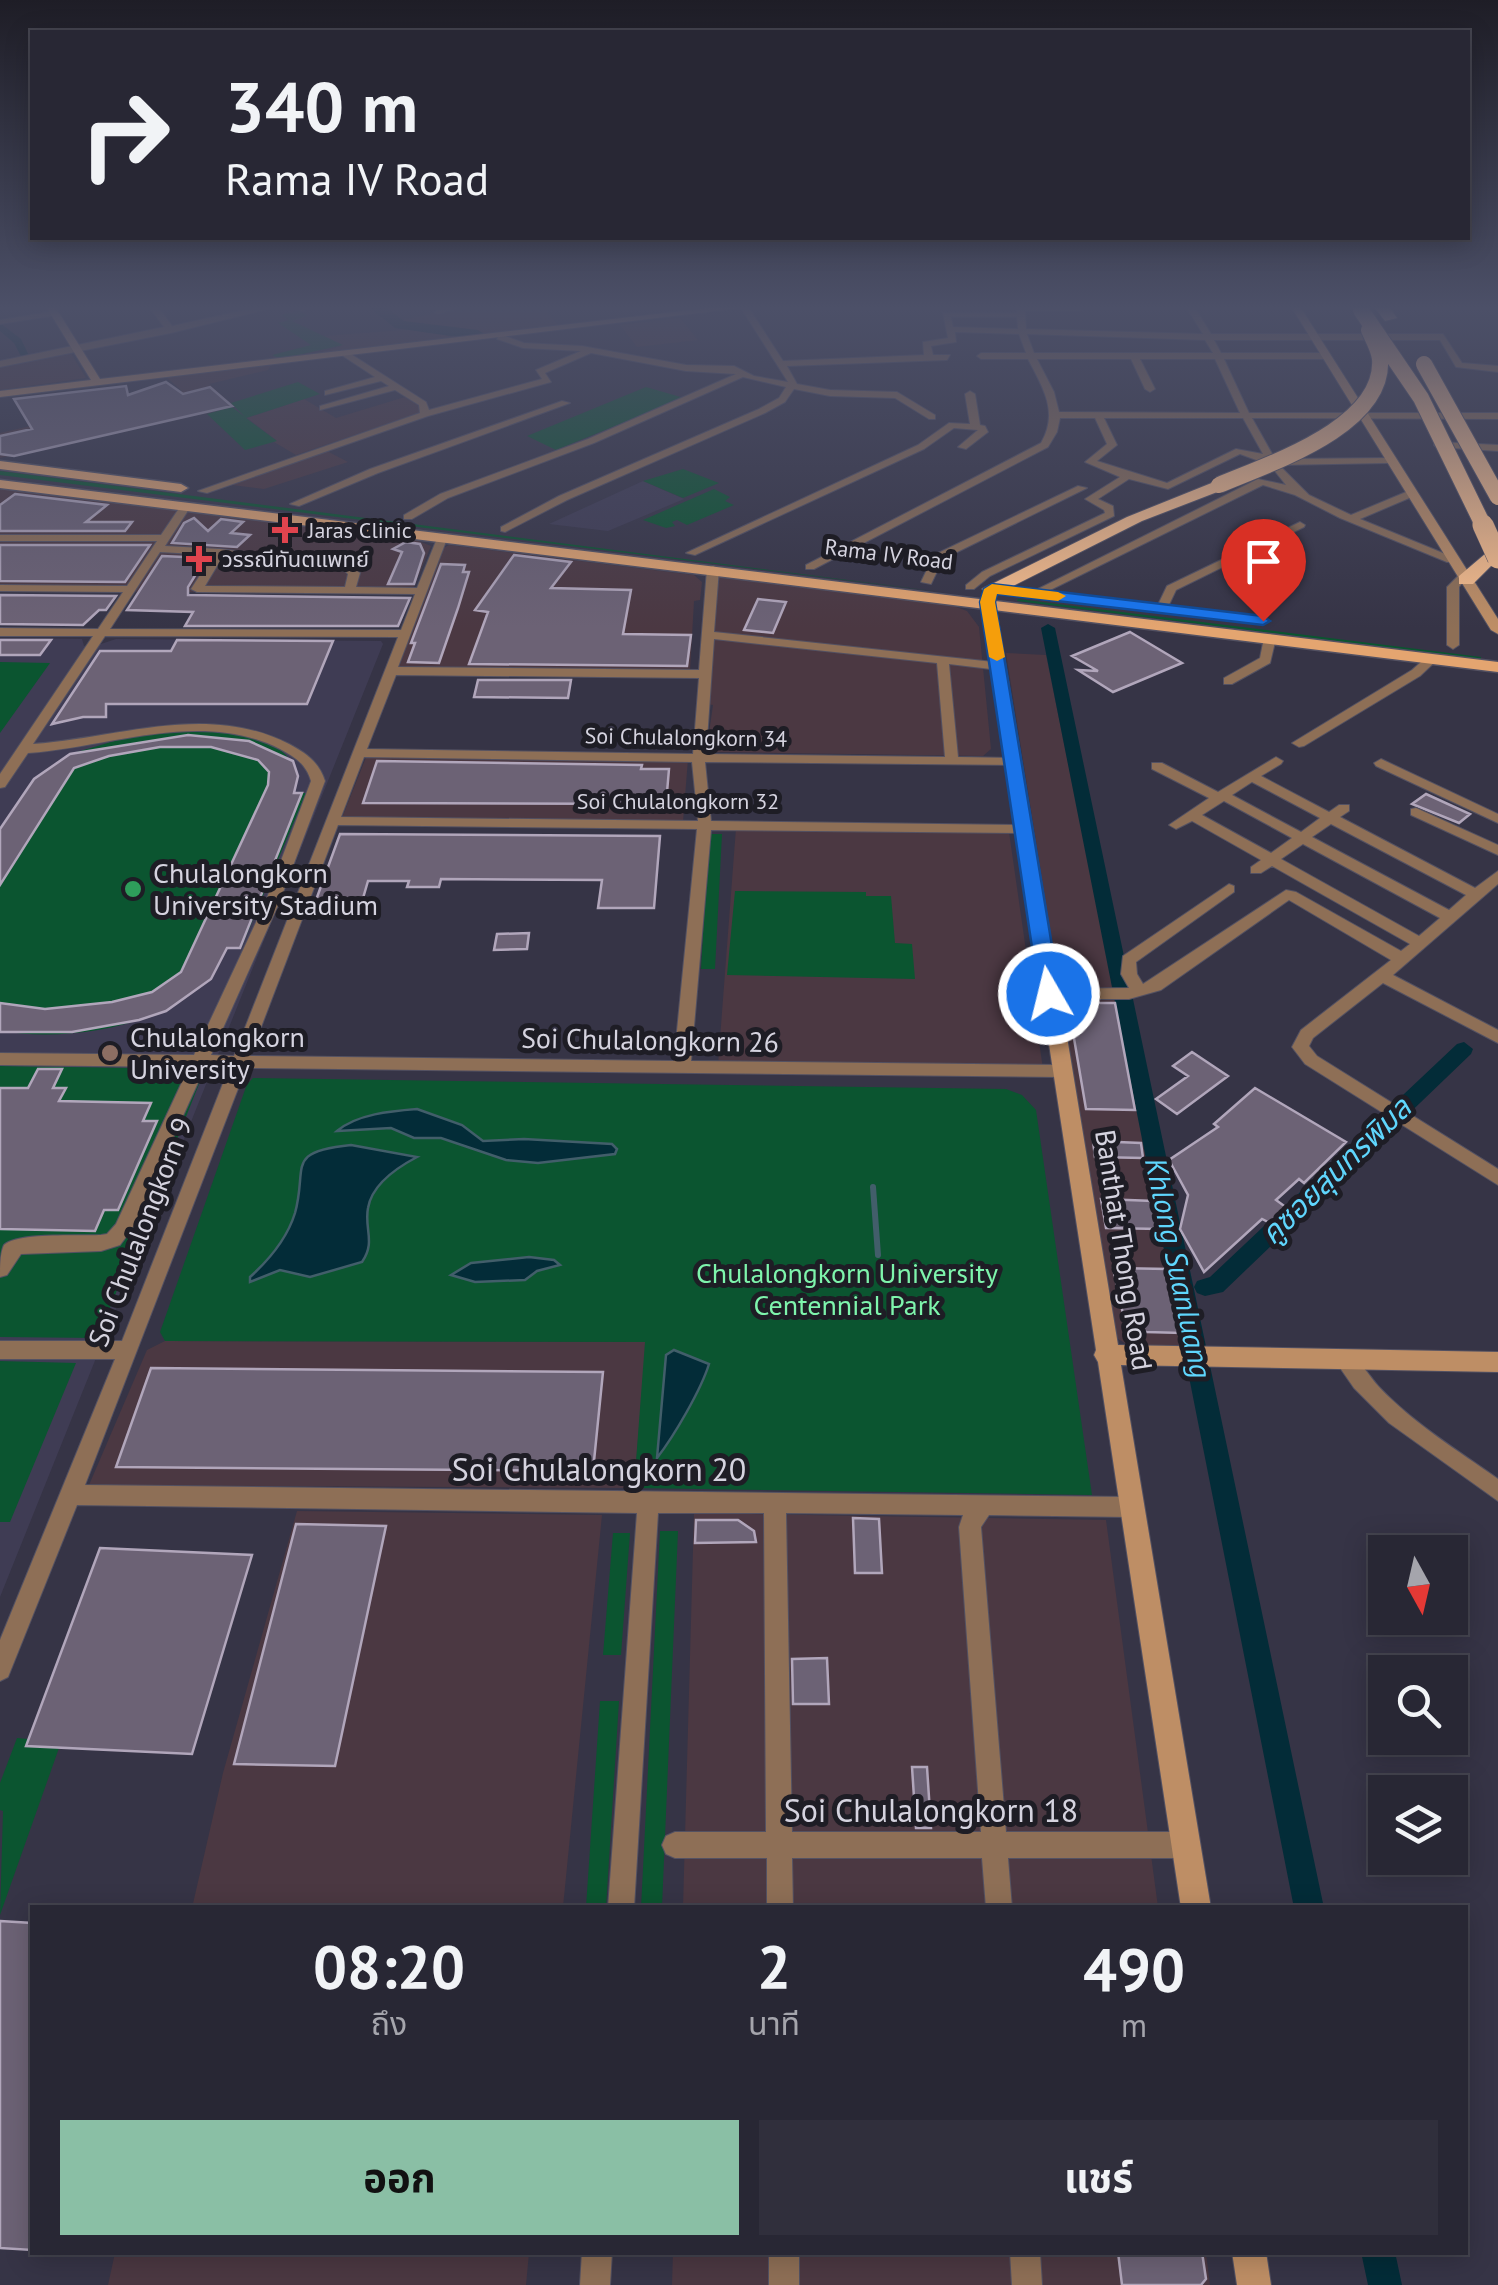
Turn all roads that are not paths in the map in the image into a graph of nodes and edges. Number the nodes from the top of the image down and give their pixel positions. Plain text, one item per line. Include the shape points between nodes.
1 (1098, 414) edge
2 (1361, 414) edge
3 (424, 415) edge
4 (536, 415) edge
5 (651, 415) edge
6 (756, 415) edge
7 (928, 415) edge
8 (973, 415) edge
9 (1054, 415) joint
10 (1070, 415) edge
11 (1243, 415) edge
12 (1353, 415) edge
13 (1428, 415) edge
14 (1436, 415) edge
15 (1452, 415) edge
16 (1468, 415) edge
17 (1479, 415) junction
18 (1498, 416) edge
19 (932, 417) dead end
20 (974, 426) junction
21 (1440, 445) dead end
22 (1498, 446) edge
23 (963, 447) dead end
24 (1498, 458) edge
25 (1274, 459) junction
26 (1390, 460) junction
27 (0, 474) edge
28 (1128, 476) junction
29 (1082, 488) dead end
30 (203, 490) junction
31 (132, 491) junction
32 (1296, 493) junction
33 (235, 494) dead end
34 (1410, 494) junction
35 (1498, 497) edge
36 (186, 506) junction
37 (292, 511) junction
38 (408, 517) junction
39 (1354, 518) junction
40 (1010, 523) junction
41 (1300, 525) dead end
42 (1023, 529) dead end
43 (504, 530) junction
44 (443, 536) junction
45 (1036, 536) dead end
46 (0, 538) edge
47 (164, 538) junction
48 (1050, 542) junction
49 (1498, 548) edge
50 (157, 549) junction
51 (220, 552) junction
52 (691, 553) junction
53 (1498, 558) edge
54 (1451, 560) junction
55 (810, 567) junction
56 (713, 569) junction
57 (1464, 578) junction
58 (927, 582) junction
59 (970, 587) junction
60 (0, 588) edge
61 (128, 588) junction
62 (350, 590) junction
63 (422, 591) junction
64 (1036, 594) junction
65 (990, 595) junction
66 (1162, 609) junction
67 (1493, 614) edge
68 (1498, 630) edge
69 (0, 632) edge
70 (100, 632) junction
71 (405, 634) junction
72 (708, 634) junction
73 (1270, 638) junction
74 (1452, 645) junction
75 (1498, 651) edge
76 (1433, 658) junction
77 (943, 662) junction
78 (999, 666) junction
79 (1498, 667) edge
80 (392, 671) junction
81 (705, 674) junction
82 (1228, 681) dead end
83 (1300, 743) dead end
84 (24, 749) junction
85 (358, 753) junction
86 (699, 758) junction
87 (952, 760) junction
88 (1276, 760) dead end
89 (1014, 762) junction
90 (1380, 763) dead end
91 (1158, 766) dead end
92 (1252, 778) junction
93 (0, 784) edge
94 (1222, 797) junction
95 (1416, 812) dead end
96 (1337, 813) junction
97 (1194, 816) junction
98 (1498, 819) edge
99 (333, 821) junction
100 (704, 824) junction
101 (1176, 825) dead end
102 (1024, 829) junction
103 (1302, 838) junction
104 (1498, 851) edge
105 (1271, 858) junction
106 (1256, 870) dead end
107 (1498, 876) edge
108 (1228, 889) dead end
109 (1477, 895) junction
110 (1451, 917) junction
111 (1420, 943) junction
112 (1402, 959) junction
113 (1382, 976) junction
114 (1134, 993) junction
115 (1049, 994) junction
116 (1498, 1036) edge
117 (0, 1059) edge
118 (202, 1060) junction
119 (239, 1061) junction
120 (682, 1068) junction
121 (1060, 1071) junction
122 (1498, 1178) edge
123 (0, 1270) edge
124 (0, 1350) edge
125 (127, 1350) junction
126 (1105, 1355) junction
127 (1346, 1362) junction
128 (1498, 1362) edge
129 (1498, 1490) edge
130 (69, 1496) junction
131 (775, 1502) junction
132 (648, 1504) junction
133 (984, 1505) junction
134 (1130, 1507) junction
135 (0, 1670) edge
136 (779, 1844) junction
137 (995, 1844) junction
138 (675, 1845) dead end
139 (1186, 1845) junction
140 (621, 1905) edge
141 (780, 1905) edge
142 (1000, 1905) edge
143 (1196, 1905) edge
144 (598, 2255) edge
145 (784, 2255) edge
146 (1025, 2255) edge
147 (1250, 2255) edge
148 (595, 2285) edge
149 (784, 2285) edge
150 (1027, 2285) edge
151 (1254, 2285) edge

1 - 28 street via 1112,445 1090,462
2 - 26 main road
3 - 30 street
4 - 37 street via 374,471
5 - 38 street via 444,496
6 - 43 street
7 - 19 street
8 - 20 street
9 - 10 street
9 - 55 street via 1054,432 1032,454
11 - 25 street
12 - 65 highway, bridge via 1299,450 1139,518
13 - 53 highway, bridge
14 - 17 street
15 - 35 highway, bridge
16 - 24 highway
17 - 18 street
17 - 22 street
20 - 23 street via 983,432
20 - 52 street via 952,425 921,447
21 - 22 street
25 - 26 street
25 - 28 street via 1239,451 1164,486
25 - 32 street
26 - 34 main road
27 - 30 main road
27 - 31 main road, Rama IV Road
27 - 36 main road, Rama IV Road
28 - 48 street via 1090,499 1110,514
29 - 40 street
30 - 33 main road
31 - 37 main road, Rama IV Road
31 - 37 main road, Rama IV Road via 267,500
32 - 39 street
32 - 64 street via 1262,481
34 - 39 street
34 - 54 main road
36 - 37 main road, Rama IV Road
36 - 47 street
37 - 38 main road, Rama IV Road
37 - 44 main road, Rama IV Road
38 - 43 main road, Rama IV Road
39 - 54 street
40 - 42 street
40 - 58 street via 938,558
41 - 66 street via 1170,588
43 - 52 main road, Rama IV Road
44 - 56 main road, Rama IV Road
44 - 63 street, Soi Chulalongkorn 9
45 - 48 street
46 - 47 street
47 - 50 street
48 - 59 street
49 - 57 highway
50 - 51 street
50 - 61 street
51 - 62 street via 348,568 354,574
51 - 62 street via 197,589
52 - 55 main road, Rama IV Road
54 - 57 main road
55 - 58 main road, Rama IV Road
56 - 65 main road, Rama IV Road
56 - 72 street
57 - 67 main road
57 - 74 street via 1453,587
58 - 59 main road, Rama IV Road
59 - 65 main road, Rama IV Road
60 - 61 street
61 - 70 street
62 - 63 street
63 - 71 street, Soi Chulalongkorn 9
64 - 65 main road, Rama IV Road
64 - 66 main road, Rama IV Road
65 - 73 main road, Rama IV Road
65 - 78 main road, Banthat Thong Road
66 - 74 main road, Rama IV Road
67 - 68 main road
69 - 70 street
70 - 71 street
70 - 84 street
71 - 80 street, Soi Chulalongkorn 9
72 - 77 street
72 - 81 street
73 - 76 main road, Rama IV Road
73 - 82 street via 1266,660
74 - 75 main road, Rama IV Road
76 - 79 main road, Rama IV Road
76 - 83 street
77 - 78 street
77 - 87 street
78 - 89 main road, Banthat Thong Road
80 - 81 street
80 - 85 street, Soi Chulalongkorn 9
81 - 86 street
84 - 93 street
84 - 118 street via 200,727 280,742 313,766 318,781 272,903
85 - 86 street, Soi Chulalongkorn 34
85 - 99 street, Soi Chulalongkorn 9
86 - 87 street, Soi Chulalongkorn 34
86 - 100 street
87 - 89 street, Soi Chulalongkorn 34
88 - 92 street
89 - 102 main road, Banthat Thong Road
90 - 98 street
91 - 94 street
92 - 94 street
92 - 96 street
94 - 97 street
94 - 103 street
95 - 104 street
96 - 103 street
96 - 109 street
97 - 101 street
97 - 105 street
99 - 100 street, Soi Chulalongkorn 32
99 - 119 street, Soi Chulalongkorn 9
100 - 102 street, Soi Chulalongkorn 32
100 - 120 street
102 - 115 main road, Banthat Thong Road
103 - 105 street
103 - 110 street
105 - 106 street
105 - 111 street
107 - 109 street
108 - 114 street via 1128,960
109 - 110 street
110 - 111 street
111 - 112 street
112 - 113 street
112 - 114 street via 1286,895 1170,978
113 - 116 street
113 - 122 street via 1307,1034 1300,1048
114 - 115 street
115 - 121 main road, Banthat Thong Road
117 - 118 street, Soi Chulalongkorn 26
118 - 119 street, Soi Chulalongkorn 26
118 - 123 street via 118,1235 101,1243 20,1246
119 - 120 street, Soi Chulalongkorn 26
119 - 125 street, Soi Chulalongkorn 9
120 - 121 street, Soi Chulalongkorn 26
121 - 126 main road, Banthat Thong Road
124 - 125 street
125 - 130 street, Soi Chulalongkorn 9
126 - 127 main road
126 - 134 main road, Banthat Thong Road
127 - 128 main road
127 - 129 street via 1396,1416
130 - 132 street, Soi Chulalongkorn 20
130 - 135 street, Soi Chulalongkorn 9
131 - 132 street, Soi Chulalongkorn 20
131 - 133 street, Soi Chulalongkorn 20
131 - 136 street
132 - 140 street
133 - 134 street, Soi Chulalongkorn 20
133 - 137 street via 970,1527
134 - 139 main road, Banthat Thong Road
136 - 137 street, Soi Chulalongkorn 18
136 - 138 street, Soi Chulalongkorn 18
136 - 141 street
137 - 139 street, Soi Chulalongkorn 18
137 - 142 street
139 - 143 main road, Banthat Thong Road
144 - 148 street
145 - 149 street
146 - 150 street
147 - 151 main road

